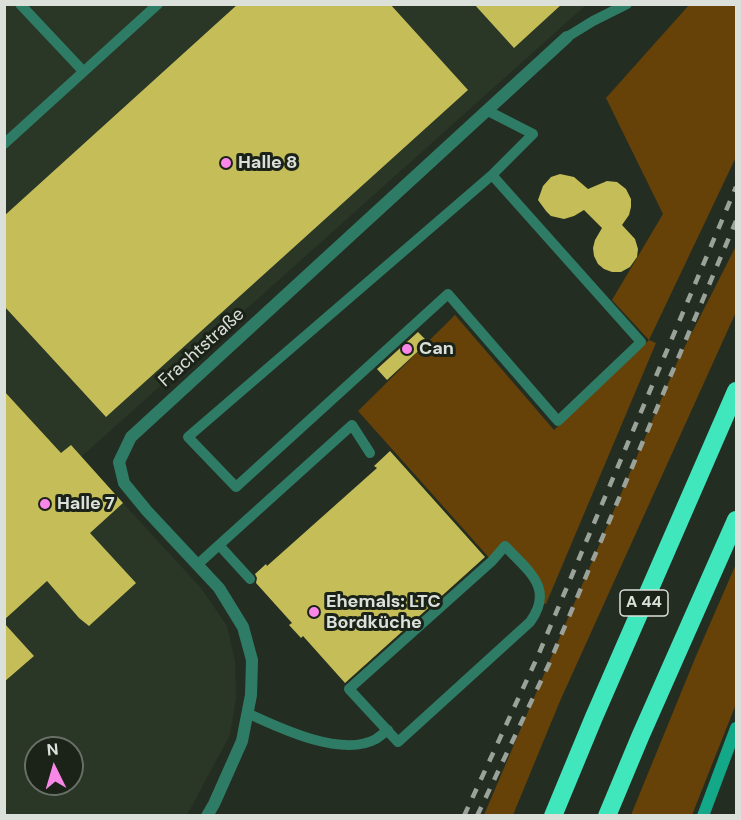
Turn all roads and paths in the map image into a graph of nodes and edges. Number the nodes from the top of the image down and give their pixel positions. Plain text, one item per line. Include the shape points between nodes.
1 (20, 4) edge
2 (158, 4) edge
3 (627, 4) edge
4 (567, 37) joint
5 (83, 71) junction
6 (488, 111) junction
7 (4, 144) edge
8 (492, 174) junction
9 (736, 391) edge
10 (370, 453) dead end
11 (736, 519) edge
12 (219, 545) junction
13 (197, 565) junction
14 (250, 579) dead end
15 (247, 713) junction
16 (736, 728) edge
17 (387, 730) junction
18 (207, 816) edge
19 (553, 816) edge
20 (607, 816) edge
21 (703, 816) edge

1 - 5 lane
2 - 5 lane
3 - 4 lane, Frachtstraße
4 - 6 street, Frachtstraße
5 - 7 lane
6 - 8 lane via 533,134
6 - 13 street, Frachtstraße via 131,437 119,462 124,483
8 - 8 lane via 640,342 558,421 448,294 236,487 188,437
9 - 19 highway, A 44
10 - 12 lane via 352,425
11 - 20 highway, A 44
12 - 13 lane
12 - 14 lane
13 - 15 street, Frachtstraße via 219,588 243,627 252,660
15 - 17 lane via 287,731 337,744 375,740
15 - 18 street, Frachtstraße via 242,741
16 - 21 street
17 - 17 lane via 398,742 536,613 540,602 537,581 505,546 349,689

